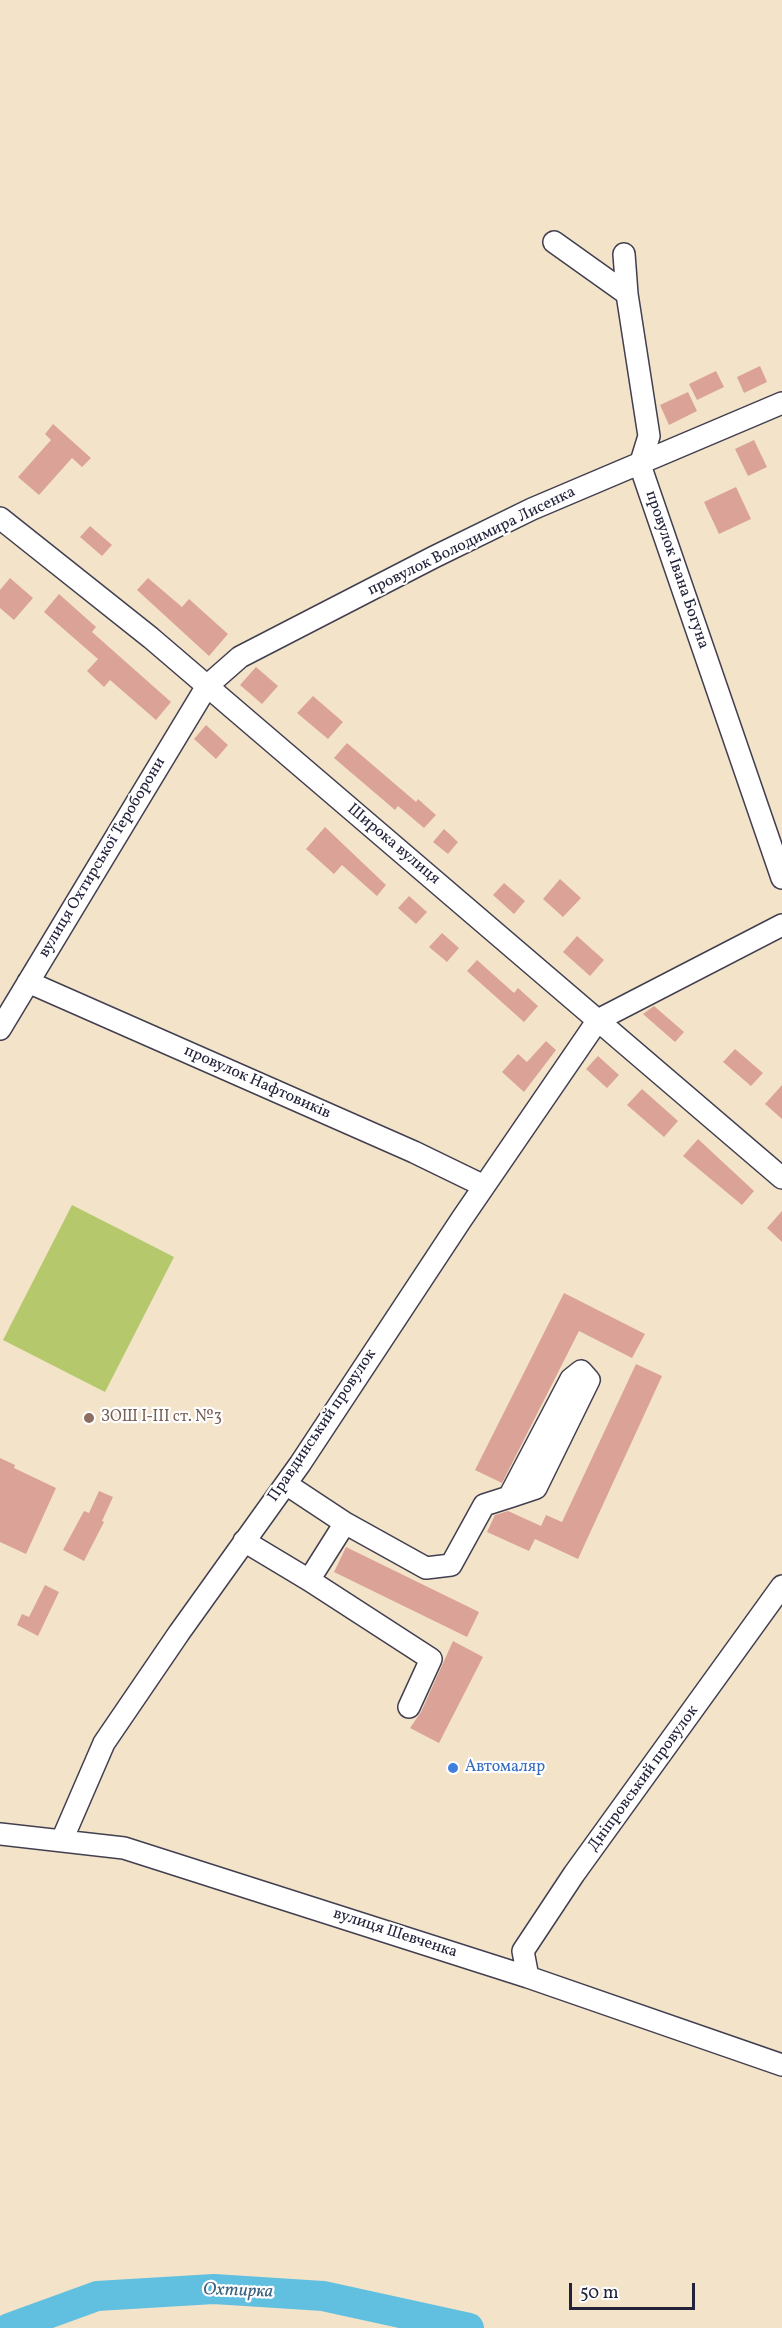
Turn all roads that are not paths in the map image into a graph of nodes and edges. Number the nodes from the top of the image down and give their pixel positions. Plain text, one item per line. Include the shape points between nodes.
1 (554, 242) dead end
2 (624, 254) dead end
3 (627, 294) junction
4 (782, 403) edge
5 (640, 465) junction
6 (0, 518) edge
7 (207, 686) junction
8 (782, 878) edge
9 (782, 925) edge
10 (28, 982) junction
11 (598, 1020) junction
12 (0, 1029) edge
13 (782, 1178) edge
14 (484, 1186) junction
15 (286, 1484) junction
16 (509, 1497) junction
17 (345, 1522) junction
18 (244, 1540) junction
19 (309, 1580) junction
20 (782, 1586) edge
21 (409, 1707) dead end
22 (0, 1834) edge
23 (62, 1840) junction
24 (528, 1977) junction
25 (782, 2066) edge

1 - 3 street
2 - 3 street
3 - 5 street via 649,436
4 - 5 street, провулок Володимира Лисенка
5 - 7 street, провулок Володимира Лисенка via 532,509 434,557 240,657
5 - 8 street, провулок Івана Богуна
6 - 7 street, Широка вулиця
7 - 10 street, вулиця Охтирської Тероборони
7 - 11 street, Широка вулиця
9 - 11 street
10 - 12 street, вулиця Охтирської Тероборони
10 - 14 street, провулок Нафтовиків
11 - 13 street, Широка вулиця
11 - 14 street, Правдинський провулок
14 - 15 street, Правдинський провулок
15 - 17 street
15 - 18 street, Правдинський провулок
16 - 16 street via 572,1379 581,1371 589,1380 536,1488
16 - 17 street via 484,1505 451,1565 426,1568
17 - 19 street
18 - 19 street
18 - 23 street, Правдинський провулок via 104,1743
19 - 21 street via 431,1659
20 - 24 street, Дніпровський провулок via 580,1865 523,1951
22 - 23 street, вулиця Шевченка
23 - 24 street, вулиця Шевченка via 124,1848
24 - 25 street, вулиця Шевченка

